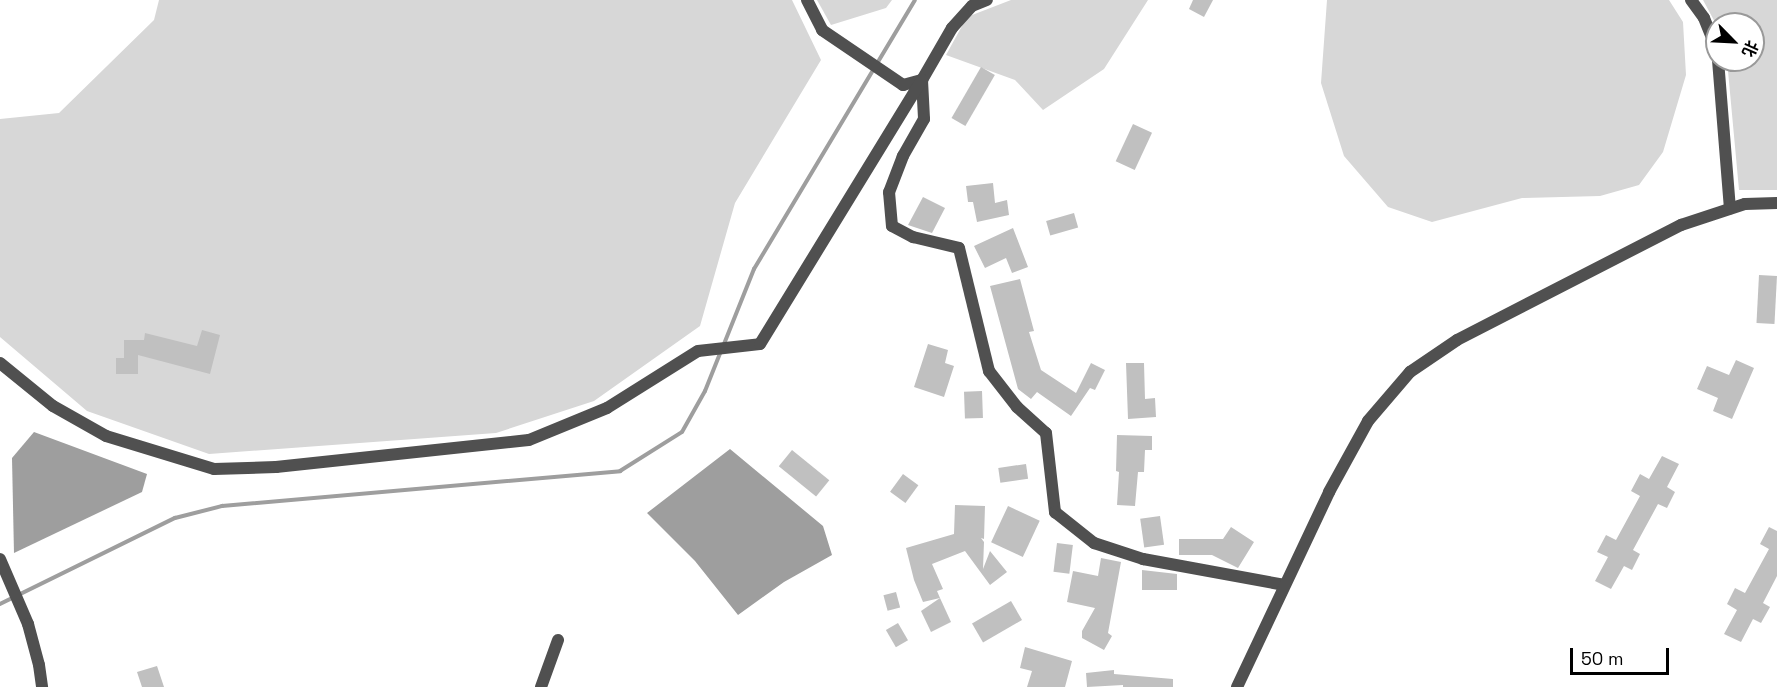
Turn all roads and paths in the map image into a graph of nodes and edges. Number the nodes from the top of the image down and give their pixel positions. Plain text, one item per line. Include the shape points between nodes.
1 (807, 0) edge
2 (987, 0) edge
3 (1691, 0) edge
4 (1705, 21) edge
5 (1719, 72) edge
6 (922, 80) junction
7 (1777, 203) edge
8 (1730, 209) junction
9 (0, 363) edge
10 (0, 559) edge
11 (1285, 585) junction
12 (558, 640) dead end
13 (42, 687) edge
14 (541, 687) edge
15 (1237, 687) edge

1 - 6 street via 822,30 903,86
2 - 6 street via 972,6 952,28
3 - 4 street
5 - 8 street
6 - 9 street via 760,344 698,351 607,408 529,440 276,467 214,468 106,436 53,406
6 - 11 street via 924,119 889,192 892,226 913,237 959,248 989,371 1017,407 1046,433 1055,512 1094,543 1143,559
7 - 8 street via 1745,204
8 - 11 street via 1671,231 1457,340 1410,372 1368,421
10 - 13 street via 28,624
11 - 15 street
12 - 14 street

